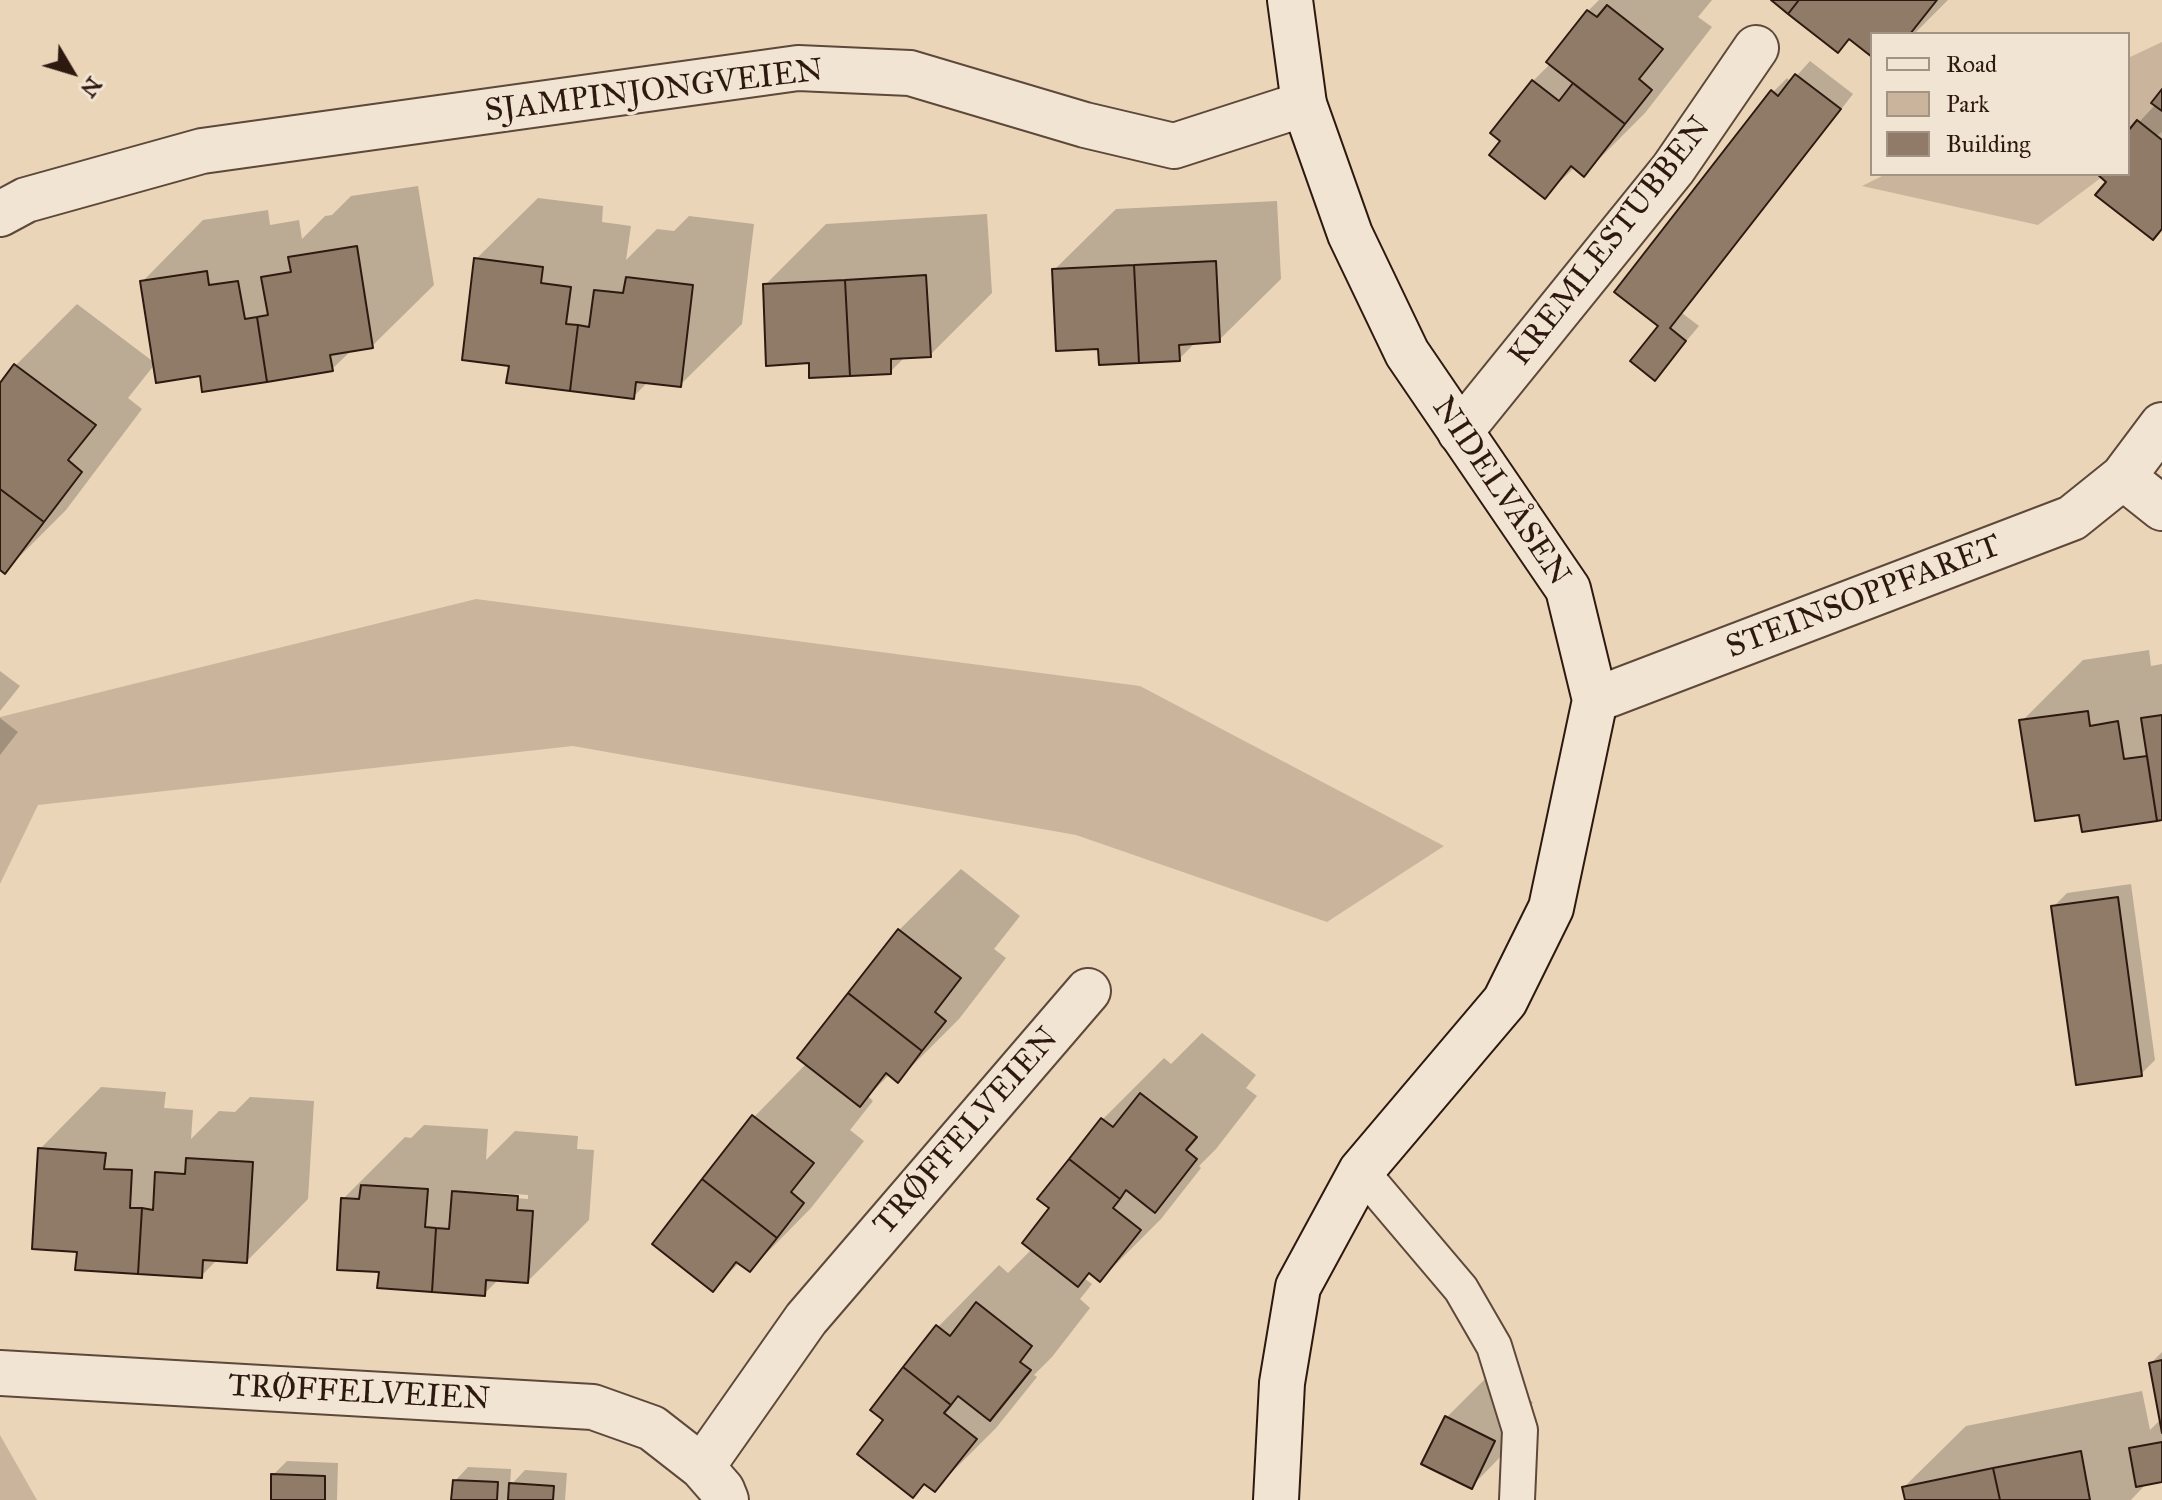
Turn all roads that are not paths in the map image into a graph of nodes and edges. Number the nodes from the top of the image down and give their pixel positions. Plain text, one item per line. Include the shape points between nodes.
1 (1290, 0) edge
2 (1756, 48) dead end
3 (1304, 104) junction
4 (0, 214) edge
5 (2162, 425) edge
6 (1460, 432) junction
7 (2123, 477) junction
8 (2162, 508) edge
9 (1595, 700) junction
10 (1088, 991) dead end
11 (1361, 1171) junction
12 (0, 1373) edge
13 (714, 1483) edge
14 (1276, 1500) edge
15 (1517, 1500) edge

1 - 3 street, NIDELVÅSEN
2 - 6 street, KREMLESTUBBEN via 1673,169
3 - 4 street, SJAMPINJONGVEIEN via 1174,146 910,73 798,68 202,151 26,200
3 - 6 street, NIDELVÅSEN via 1356,247 1407,353
5 - 7 street, STEINSOPPFARET
6 - 9 street, NIDELVÅSEN via 1568,589
7 - 8 street
7 - 9 street, STEINSOPPFARET via 2072,518
9 - 11 street, NIDELVÅSEN via 1551,908 1505,1001
10 - 13 street, TRØFFELVEIEN via 806,1319
11 - 14 street, NIDELVÅSEN via 1298,1287 1282,1383
11 - 15 lane via 1461,1289 1494,1346 1520,1430
12 - 13 street, TRØFFELVEIEN via 593,1407 652,1428

